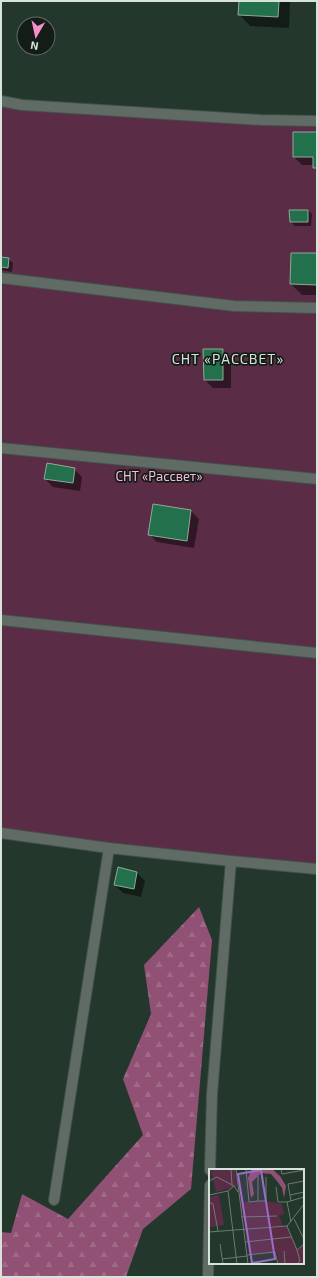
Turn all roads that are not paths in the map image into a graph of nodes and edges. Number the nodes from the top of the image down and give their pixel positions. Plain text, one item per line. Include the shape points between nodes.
1 (1, 101) edge
2 (317, 121) edge
3 (1, 278) edge
4 (317, 308) edge
5 (1, 448) edge
6 (317, 479) edge
7 (1, 620) edge
8 (317, 653) edge
9 (1, 833) edge
10 (109, 848) junction
11 (232, 861) junction
12 (317, 869) edge
13 (210, 1169) edge
14 (54, 1200) dead end
15 (209, 1231) edge
16 (208, 1277) edge

1 - 2 lane via 22,105 261,120
3 - 4 lane via 234,306
5 - 6 lane
7 - 8 lane
9 - 10 lane
10 - 11 lane
10 - 14 lane
11 - 12 lane
11 - 13 lane via 212,1094
15 - 16 lane

